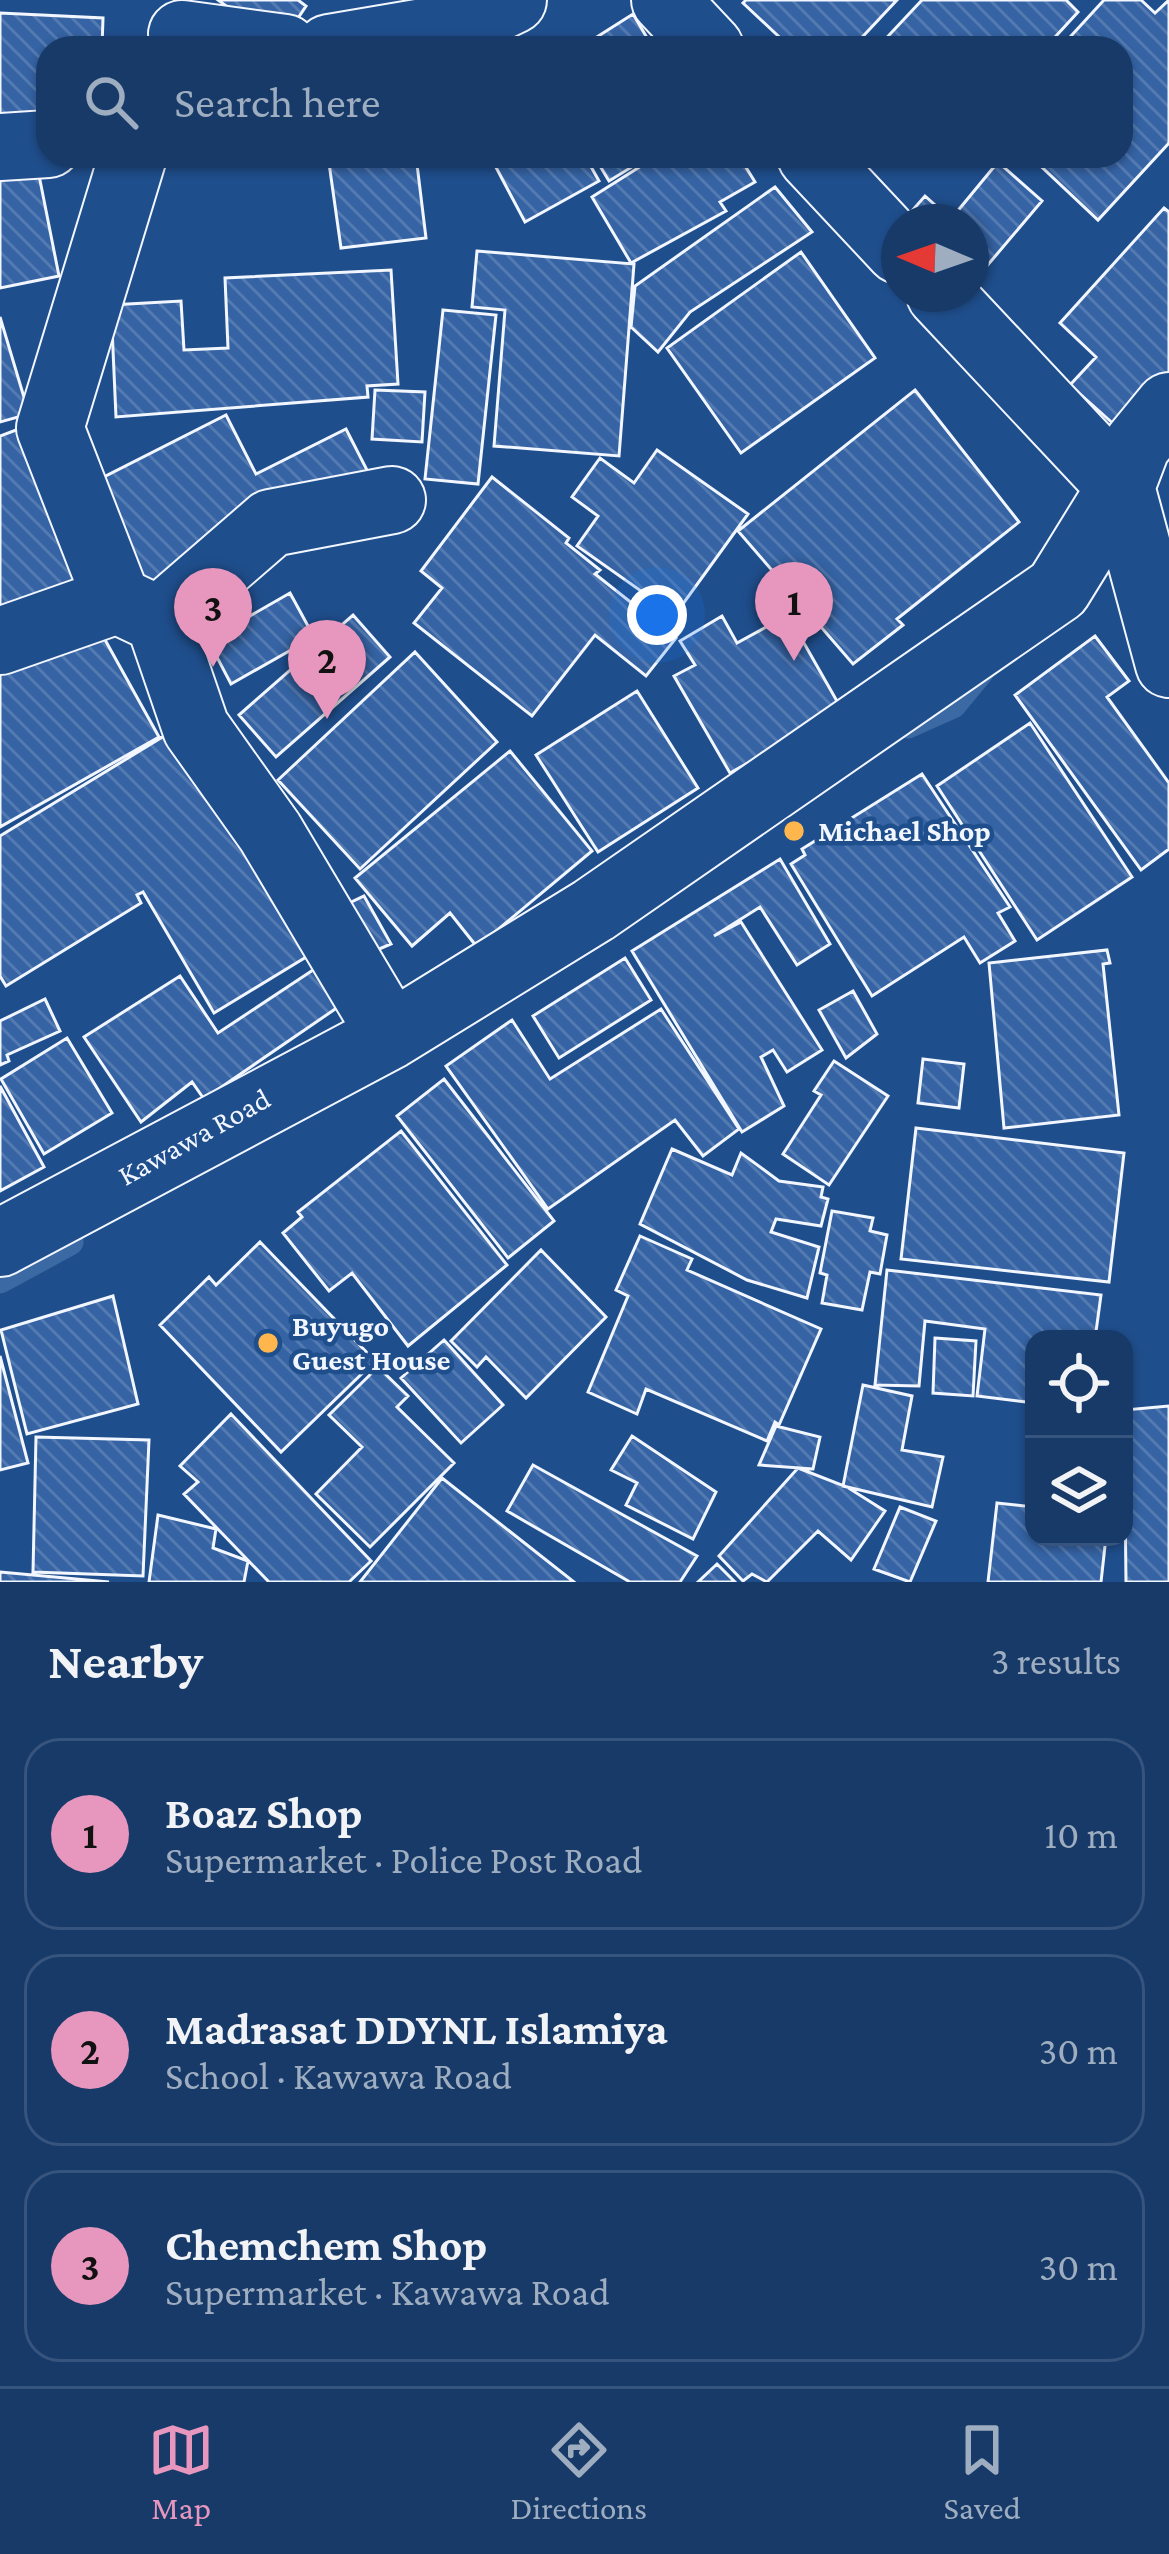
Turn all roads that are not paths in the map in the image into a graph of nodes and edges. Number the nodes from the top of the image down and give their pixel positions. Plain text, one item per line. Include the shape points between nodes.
1 (513, 0) edge
2 (665, 0) edge
3 (183, 27) edge
4 (227, 36) edge
5 (400, 36) edge
6 (699, 36) edge
7 (36, 145) edge
8 (0, 147) edge
9 (122, 168) edge
10 (822, 168) edge
11 (881, 231) edge
12 (959, 312) edge
13 (1169, 406) edge
14 (1145, 491) edge
15 (392, 500) dead end
16 (137, 610) junction
17 (0, 641) edge
18 (1169, 664) edge
19 (391, 1035) junction
20 (0, 1244) edge

1 - 5 street via 459,26
2 - 6 street
3 - 4 street
7 - 8 street
9 - 16 street via 50,428
10 - 11 street
12 - 14 street
13 - 14 street, Kawawa Road via 1137,445
14 - 18 street
14 - 19 street, Kawawa Road via 1058,589 594,910
15 - 16 street via 271,524
16 - 17 street
16 - 19 street via 196,728 270,832
19 - 20 street, Kawawa Road

